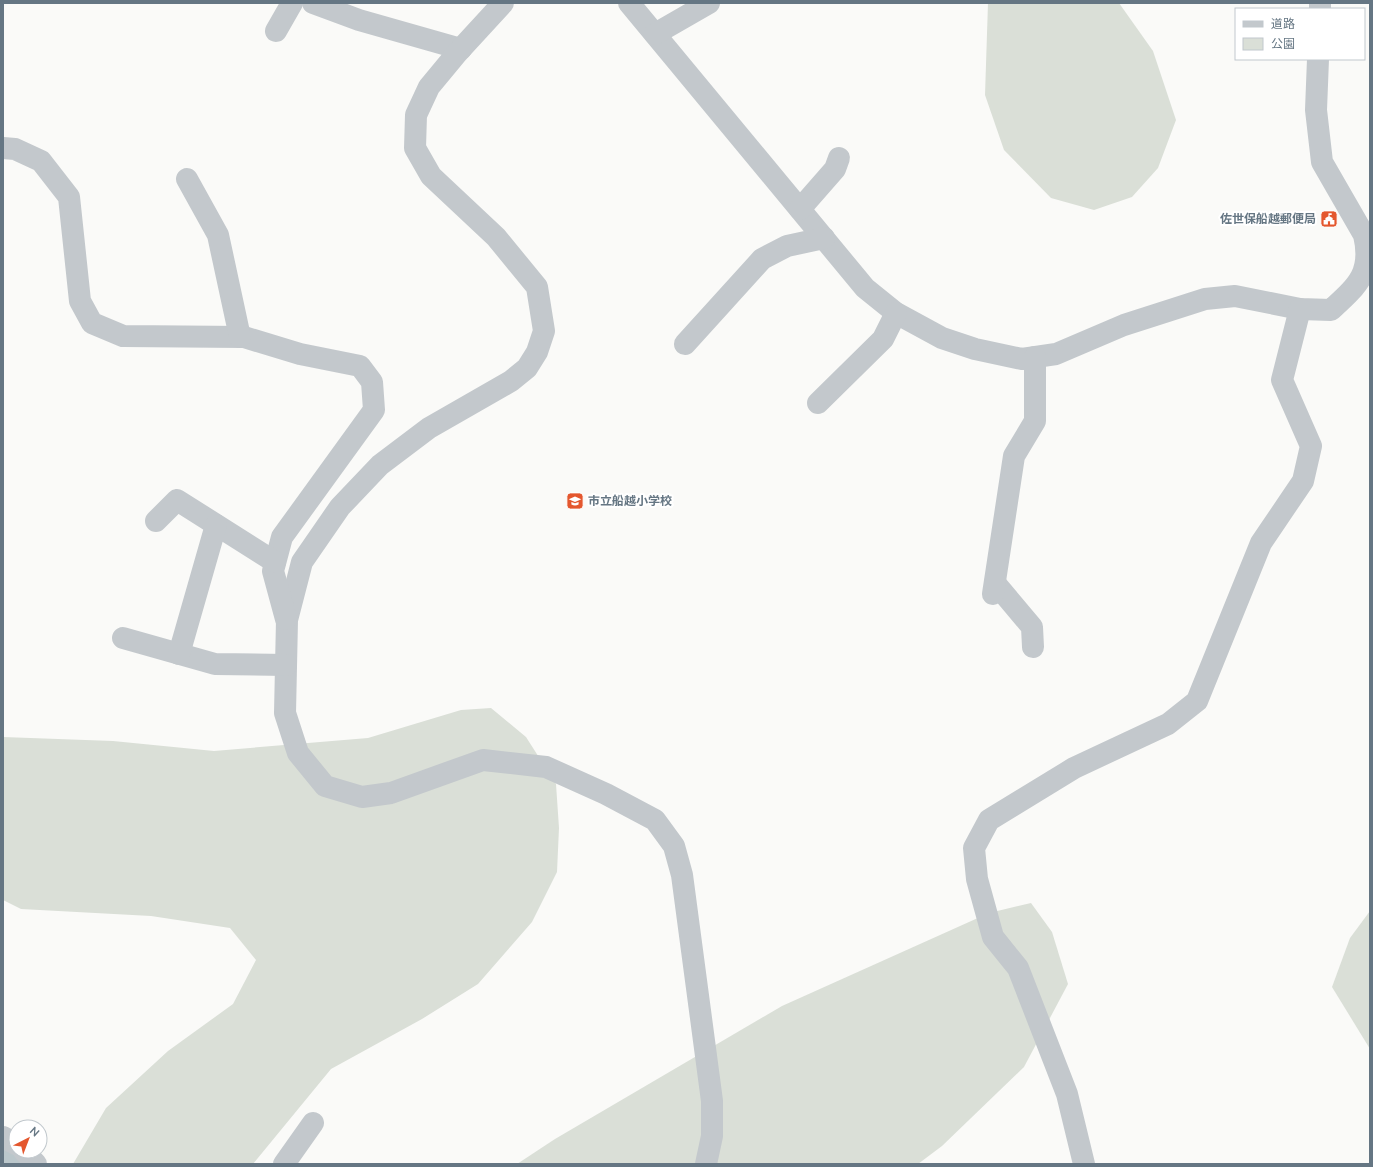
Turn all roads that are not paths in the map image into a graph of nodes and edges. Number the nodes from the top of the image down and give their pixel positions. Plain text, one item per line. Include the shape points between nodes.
1 (292, 3) edge
2 (313, 3) edge
3 (503, 3) edge
4 (629, 3) edge
5 (709, 3) edge
6 (276, 31) dead end
7 (655, 34) junction
8 (460, 49) junction
9 (1318, 60) edge
10 (3, 148) edge
11 (839, 158) dead end
12 (187, 179) dead end
13 (800, 209) junction
14 (824, 238) junction
15 (1300, 309) junction
16 (896, 313) junction
17 (240, 337) junction
18 (686, 344) dead end
19 (1035, 357) junction
20 (818, 403) dead end
21 (156, 521) dead end
22 (216, 525) junction
23 (275, 562) junction
24 (287, 620) junction
25 (123, 638) dead end
26 (1033, 648) dead end
27 (179, 654) junction
28 (286, 665) junction
29 (313, 1123) dead end
30 (284, 1164) edge
31 (706, 1164) edge
32 (1084, 1164) edge

1 - 6 street
2 - 8 street via 359,20
3 - 8 street
4 - 7 street
5 - 7 street
7 - 13 street
8 - 24 street via 428,87 416,115 415,148 431,176 496,237 537,287 544,330 537,352 527,368 511,381 429,428 380,465 340,507 302,562
9 - 15 street via 1316,110 1322,162 1364,234 1367,247 1365,273 1354,289 1337,305 1331,310
10 - 17 street via 15,149 41,161 69,197 80,301 92,323 123,336
11 - 13 street via 834,169
12 - 17 street via 218,235
13 - 14 street
14 - 16 street via 866,288
14 - 18 street via 787,246 762,259
15 - 19 street via 1235,296 1205,299 1124,325 1056,354
15 - 32 street via 1282,380 1311,446 1303,481 1261,543 1197,701 1168,724 1074,768 989,820 974,848 977,879 993,936 1018,968 1067,1094
16 - 19 street via 942,338 974,349 1022,358
16 - 20 street via 883,339
17 - 23 street via 300,354 360,366 372,382 374,410 282,537
19 - 26 street via 1035,421 1014,456 994,589 1032,628
21 - 22 street via 177,500
22 - 23 street
22 - 27 street
23 - 24 street via 273,571
24 - 28 street
25 - 27 street
27 - 28 street via 215,664
28 - 31 street via 284,712 298,753 325,786 362,797 391,793 483,760 546,767 655,820 674,846 682,875 712,1101 712,1136
29 - 30 street

